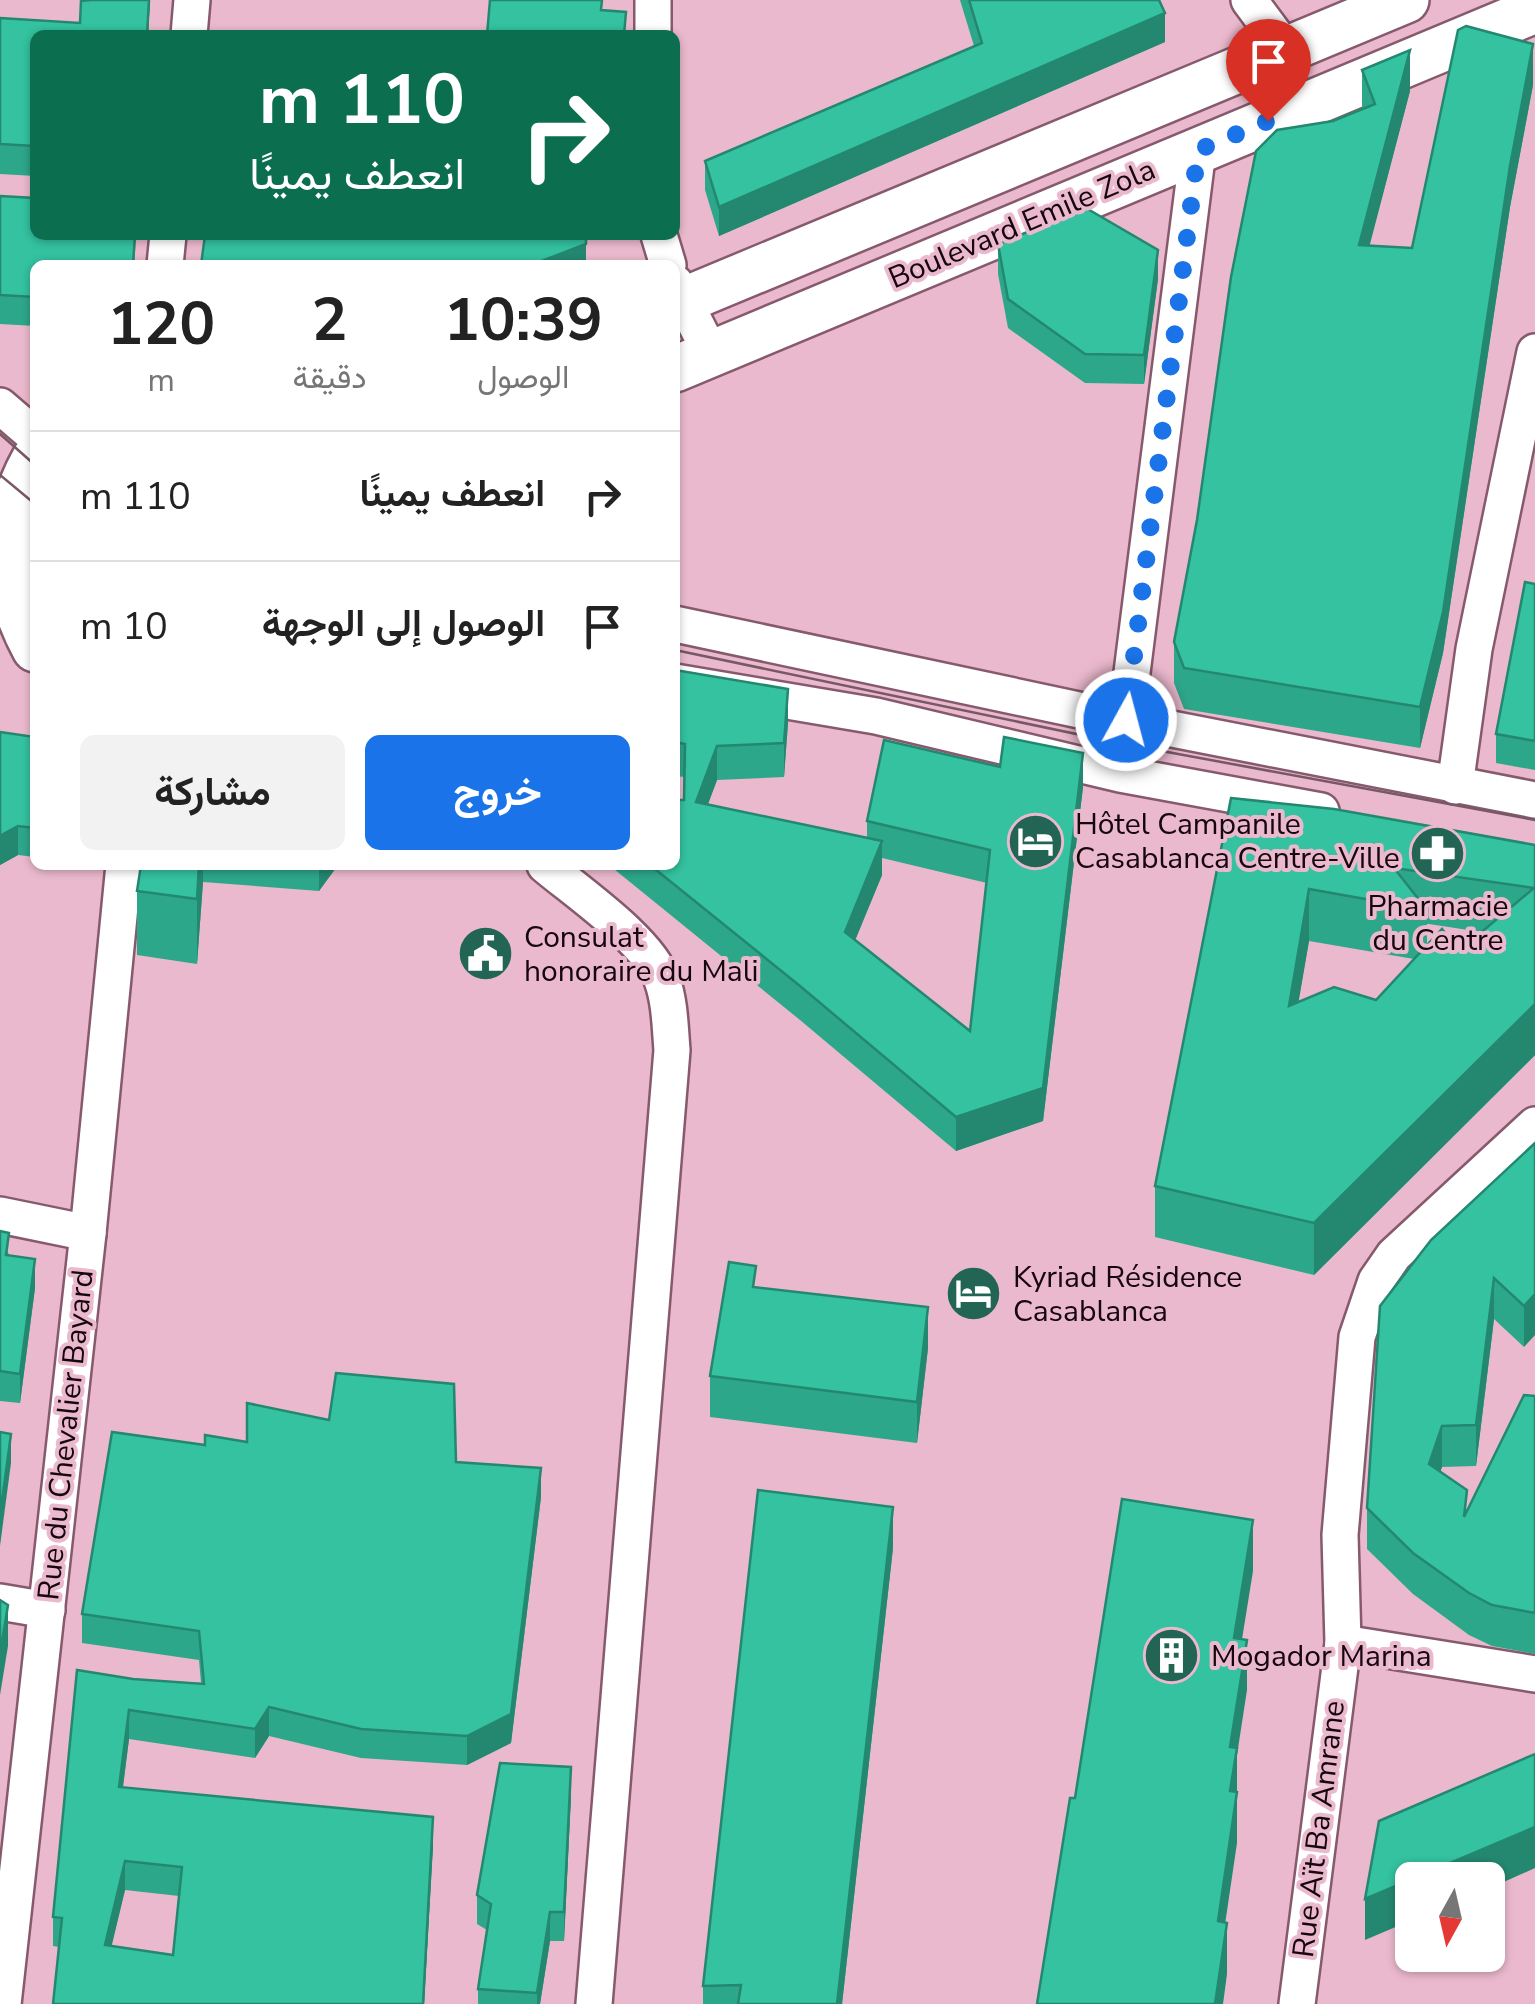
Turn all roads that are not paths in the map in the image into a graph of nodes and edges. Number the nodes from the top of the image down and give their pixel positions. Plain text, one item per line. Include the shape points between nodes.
1 (192, 0) edge
2 (653, 0) edge
3 (1249, 0) edge
4 (1406, 0) edge
5 (1527, 22) edge
6 (189, 30) edge
7 (653, 30) edge
8 (1286, 50) junction
9 (1198, 150) junction
10 (680, 286) edge
11 (680, 309) edge
12 (1535, 352) edge
13 (693, 362) edge
14 (0, 406) edge
15 (30, 432) edge
16 (30, 465) edge
17 (4, 596) edge
18 (680, 625) edge
19 (30, 642) edge
20 (30, 653) edge
21 (0, 662) edge
22 (680, 683) edge
23 (1126, 720) junction
24 (1455, 786) junction
25 (1535, 800) edge
26 (1346, 816) edge
27 (124, 870) edge
28 (551, 870) edge
29 (1535, 1126) edge
30 (0, 1215) edge
31 (88, 1233) junction
32 (0, 1602) edge
33 (47, 1610) junction
34 (1343, 1644) junction
35 (1535, 1674) edge
36 (3, 2004) edge
37 (594, 2004) edge
38 (1297, 2004) edge

1 - 6 street
2 - 7 street
3 - 8 street
4 - 8 main road, Boulevard Emile Zola
5 - 9 main road, Boulevard Emile Zola
8 - 10 main road, Boulevard Emile Zola
9 - 13 main road, Boulevard Emile Zola
9 - 23 street
11 - 13 street
12 - 24 street via 1474,649
14 - 15 street
16 - 17 main road via 6,519
17 - 19 main road
18 - 23 street
20 - 21 main road
22 - 26 street via 876,716 1120,774
23 - 24 street
24 - 25 street
27 - 31 street, Rue du Chevalier Bayard
28 - 37 street via 644,949 662,977 672,1050
29 - 34 street, Rue Aït Ba Amrane via 1394,1255 1365,1308 1340,1535
30 - 31 street
31 - 33 street, Rue du Chevalier Bayard
32 - 33 street
33 - 36 street, Rue du Chevalier Bayard
34 - 35 street
34 - 38 street, Rue Aït Ba Amrane

